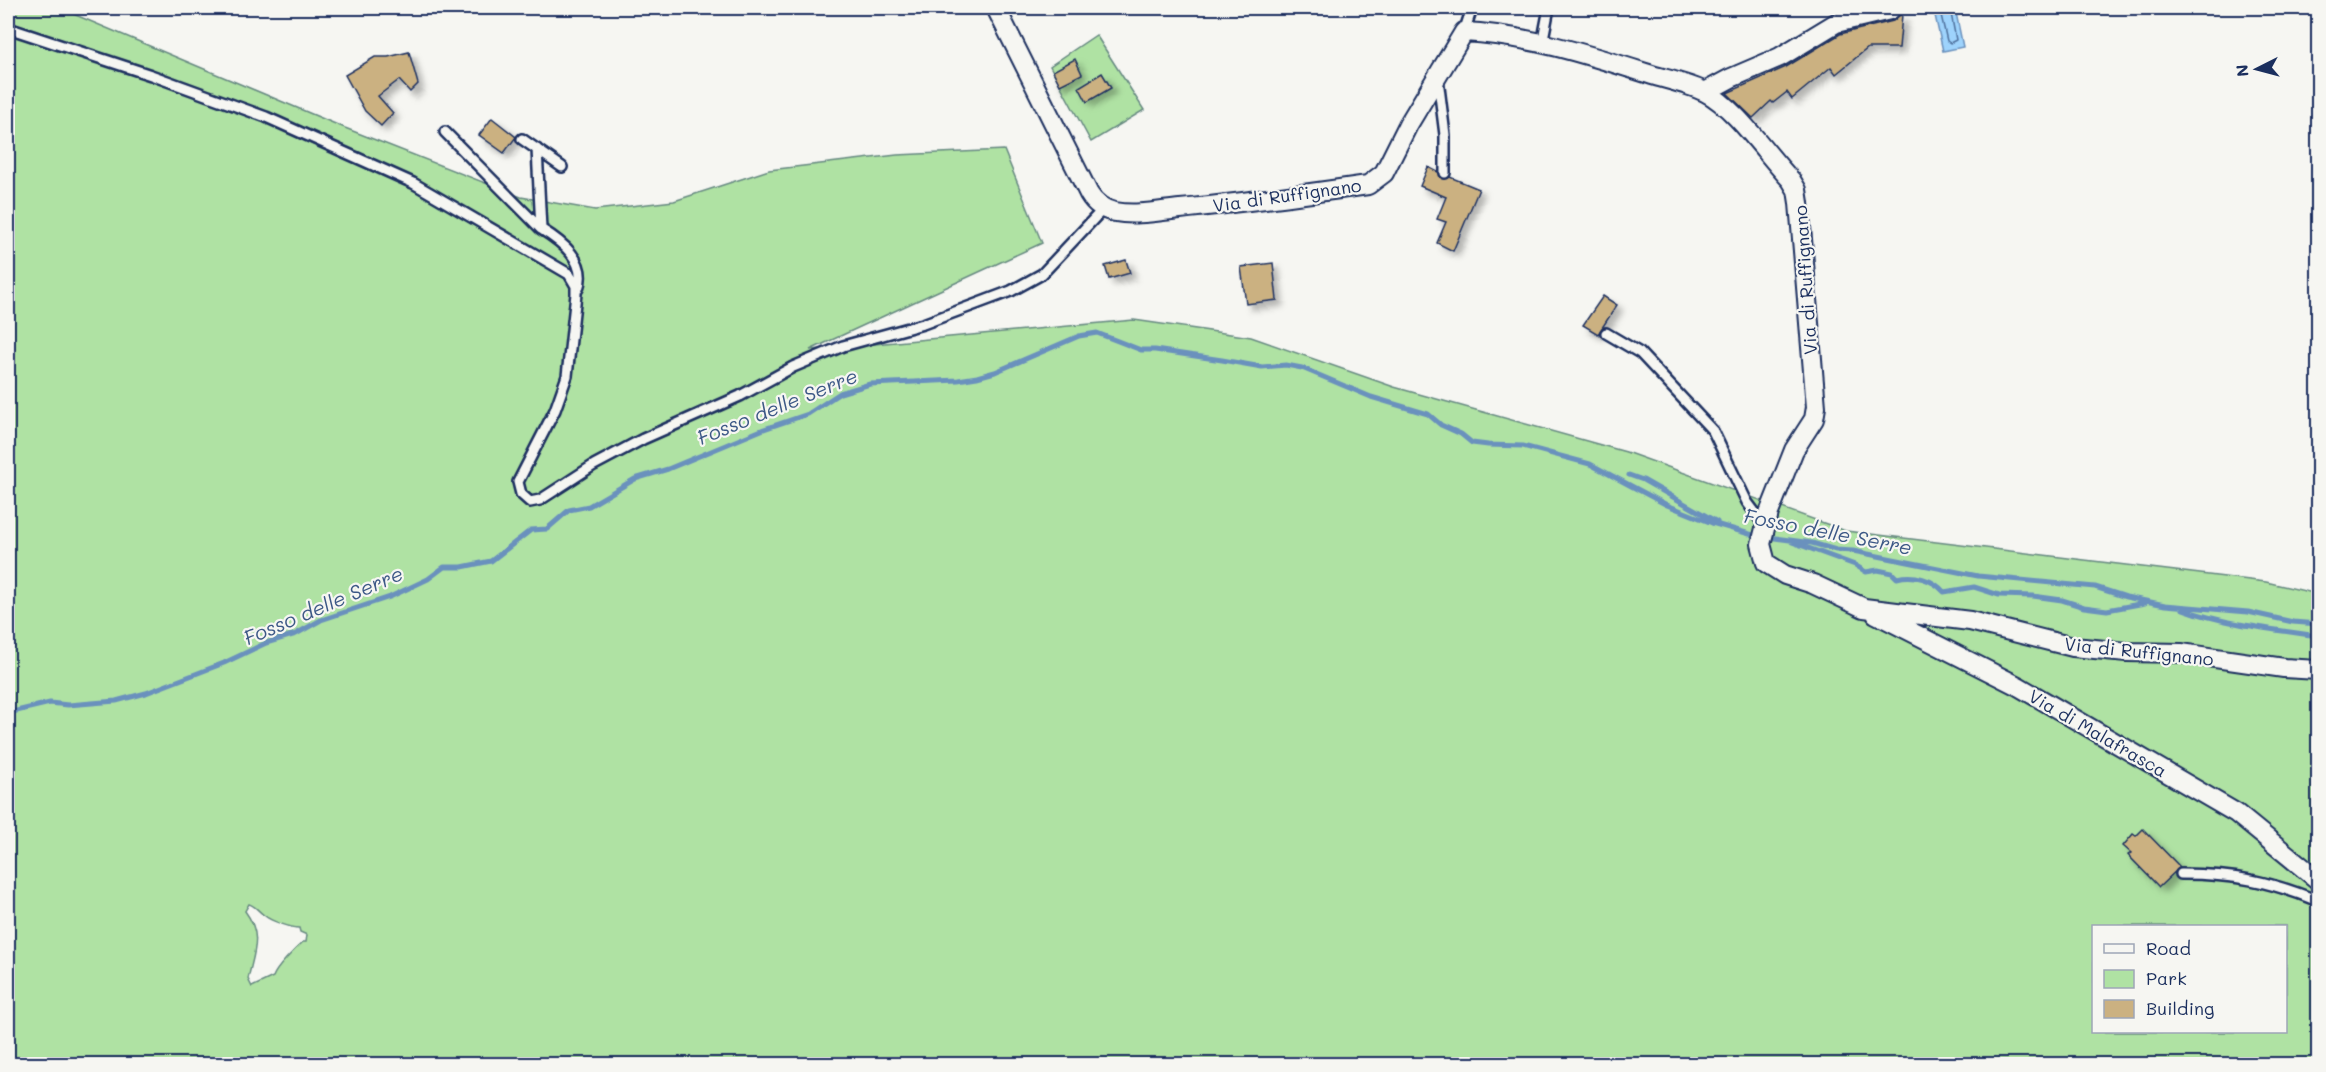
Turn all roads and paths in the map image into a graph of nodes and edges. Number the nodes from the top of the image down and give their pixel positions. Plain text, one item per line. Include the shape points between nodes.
1 (996, 8) edge
2 (1472, 8) edge
3 (1548, 8) edge
4 (1890, 8) edge
5 (8, 28) edge
6 (1464, 32) junction
7 (1542, 44) junction
8 (1437, 77) junction
9 (1705, 92) junction
10 (445, 132) dead end
11 (522, 139) dead end
12 (537, 149) junction
13 (562, 166) dead end
14 (1445, 173) dead end
15 (1104, 208) junction
16 (541, 229) junction
17 (576, 294) junction
18 (1606, 333) dead end
19 (1765, 526) junction
20 (1864, 608) junction
21 (2319, 670) edge
22 (2181, 874) dead end
23 (2319, 880) edge
24 (2319, 900) edge

1 - 15 street via 1075,168 1094,201
2 - 6 lane
3 - 7 lane
4 - 9 street via 1836,23 1780,57
5 - 17 lane via 266,117 413,183 569,274
6 - 7 street, Via di Ruffignano via 1491,33
6 - 8 street, Via di Ruffignano
7 - 9 street, Via di Ruffignano
8 - 14 lane via 1445,135
8 - 15 street, Via di Ruffignano via 1384,173 1368,185 1139,213
9 - 19 street, Via di Ruffignano via 1731,112 1791,180 1799,203 1816,407 1814,419 1782,475
10 - 16 lane
11 - 12 lane
12 - 13 lane
12 - 16 lane
15 - 17 lane via 1042,274 1011,291 923,324 843,346 793,367 740,396 643,439 540,500 530,502 521,494 518,482 555,410 567,376
16 - 17 lane via 571,250 579,269
18 - 19 lane via 1640,353 1713,431 1747,502
19 - 20 street, Via di Ruffignano via 1761,544 1766,563
20 - 21 street, Via di Ruffignano via 1970,621 2073,647 2181,652
20 - 23 street, Via di Malafrasca via 2019,686 2236,813
22 - 24 lane via 2245,878 2280,885

